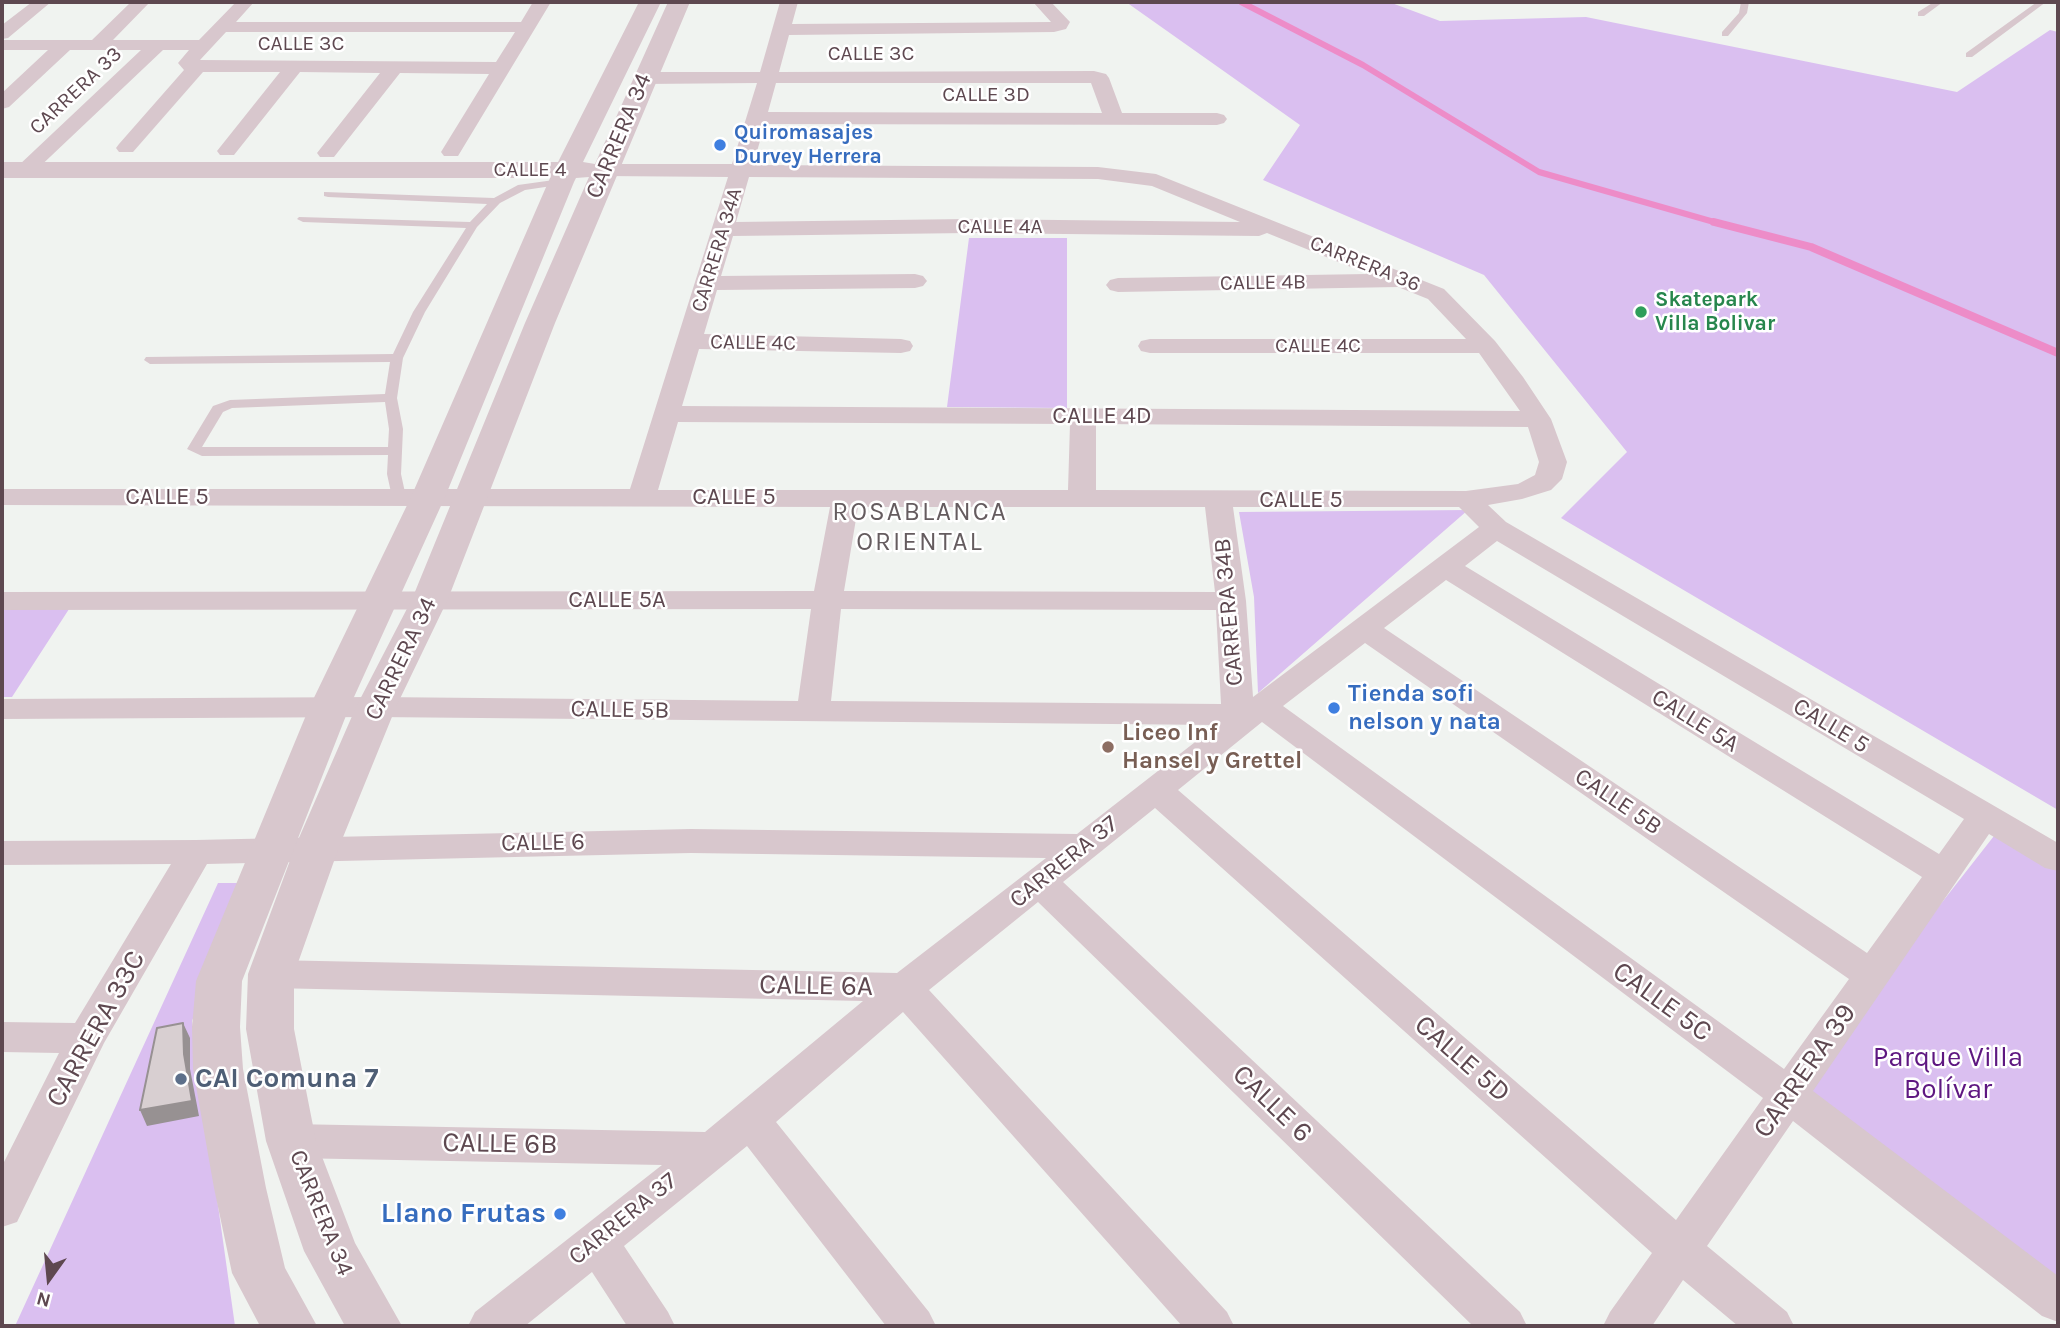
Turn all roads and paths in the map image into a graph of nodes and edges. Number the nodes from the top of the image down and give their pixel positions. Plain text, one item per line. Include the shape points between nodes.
1 (42, 2) edge
2 (141, 2) edge
3 (245, 2) edge
4 (542, 2) edge
5 (650, 2) edge
6 (679, 2) edge
7 (789, 2) edge
8 (1042, 2) edge
9 (1745, 2) edge
10 (1939, 2) edge
11 (2042, 2) edge
12 (339, 10) dead end
13 (439, 10) dead end
14 (1921, 14) dead end
15 (219, 27) junction
16 (324, 27) junction
17 (427, 27) junction
18 (525, 27) junction
19 (782, 30) junction
20 (2, 34) edge
21 (1725, 34) dead end
22 (2, 45) edge
23 (65, 45) junction
24 (97, 45) junction
25 (158, 45) junction
26 (202, 45) junction
27 (1969, 55) dead end
28 (192, 65) junction
29 (294, 67) junction
30 (395, 67) junction
31 (500, 68) junction
32 (766, 77) junction
33 (644, 78) junction
34 (2, 103) edge
35 (754, 118) junction
36 (1114, 118) junction
37 (1217, 119) dead end
38 (126, 148) dead end
39 (227, 151) dead end
40 (451, 152) dead end
41 (327, 153) dead end
42 (13, 170) edge
43 (604, 170) junction
44 (741, 172) junction
45 (564, 176) junction
46 (1142, 177) joint
47 (968, 187) junction
48 (328, 194) dead end
49 (496, 201) junction
50 (303, 219) dead end
51 (473, 225) junction
52 (968, 226) junction
53 (722, 229) junction
54 (1278, 229) junction
55 (1408, 281) junction
56 (915, 282) dead end
57 (707, 283) junction
58 (1118, 285) dead end
59 (689, 341) junction
60 (901, 346) dead end
61 (1150, 346) dead end
62 (1486, 346) junction
63 (397, 358) junction
64 (150, 360) dead end
65 (391, 398) junction
66 (667, 414) junction
67 (1083, 416) junction
68 (1538, 419) junction
69 (394, 451) junction
70 (642, 497) junction
71 (2, 498) edge
72 (433, 498) junction
73 (846, 498) junction
74 (1466, 499) junction
75 (1082, 500) junction
76 (1218, 500) junction
77 (1496, 528) junction
78 (1446, 568) junction
79 (381, 599) junction
80 (430, 599) junction
81 (2, 601) edge
82 (827, 601) junction
83 (1231, 601) junction
84 (1364, 628) junction
85 (376, 707) junction
86 (329, 708) junction
87 (2, 709) edge
88 (813, 712) junction
89 (1249, 714) junction
90 (1156, 790) junction
91 (1984, 816) junction
92 (1083, 846) junction
93 (317, 848) junction
94 (270, 850) junction
95 (196, 852) junction
96 (2, 853) edge
97 (2058, 859) edge
98 (1945, 874) junction
99 (1040, 882) junction
100 (271, 974) junction
101 (1873, 976) junction
102 (905, 988) junction
103 (2, 1037) edge
104 (86, 1038) junction
105 (1788, 1095) junction
106 (750, 1119) junction
107 (291, 1141) junction
108 (710, 1149) junction
109 (2, 1209) edge
110 (596, 1241) junction
111 (1679, 1250) junction
112 (2058, 1302) edge
113 (289, 1326) edge
114 (374, 1326) edge
115 (491, 1326) edge
116 (652, 1326) edge
117 (913, 1326) edge
118 (1211, 1326) edge
119 (1504, 1326) edge
120 (1626, 1326) edge
121 (1771, 1326) edge

1 - 20 street
2 - 24 street
3 - 15 street
4 - 18 street
5 - 45 street, CARRERA 34
6 - 33 street, CARRERA 34
7 - 19 street, CARRERA 34A
8 - 19 street via 1060,25
9 - 21 lane via 1743,13
10 - 14 lane
11 - 27 lane
12 - 16 street
13 - 17 street
15 - 16 street
15 - 26 street
16 - 17 street
17 - 18 street
18 - 31 street
19 - 32 street, CARRERA 34A
22 - 23 street
23 - 24 street
23 - 34 street
24 - 25 street
25 - 26 street
25 - 42 street, CARRERA 33
26 - 28 street
28 - 29 street, CALLE 3C
28 - 38 street
29 - 30 street, CALLE 3C
29 - 39 street
30 - 31 street, CALLE 3C
30 - 41 street
31 - 40 street
32 - 33 street, CALLE 3C
32 - 35 street, CARRERA 34A
32 - 36 street, CALLE 3C via 1097,77
33 - 43 street, CARRERA 34
35 - 36 street, CALLE 3D
35 - 44 street, CARRERA 34A
36 - 37 street, CALLE 3D
42 - 45 street, CALLE 4
43 - 44 street, CALLE 4
43 - 45 street, CALLE 4
43 - 72 street, CARRERA 34
44 - 47 street, CALLE 4
44 - 53 street, CARRERA 34A
45 - 49 lane via 522,187
45 - 72 street, CARRERA 34
46 - 47 street, CALLE 4 via 1088,173
46 - 54 street, CARRERA 36
47 - 52 street
48 - 49 lane
49 - 51 lane
50 - 51 lane
51 - 63 lane via 419,312
52 - 53 street, CALLE 4A
52 - 54 street, CALLE 4A
53 - 57 street, CARRERA 34A
54 - 55 street, CARRERA 36
55 - 58 street, CALLE 4B
55 - 62 street, CARRERA 36 via 1446,302
56 - 57 street
57 - 59 street, CARRERA 34A
59 - 60 street, CALLE 4C
59 - 66 street, CARRERA 34A
61 - 62 street, CALLE 4C
62 - 68 street, CARRERA 36
63 - 64 lane
63 - 65 lane
65 - 69 lane
65 - 69 lane via 230,404 218,408 194,449
66 - 67 street, CALLE 4D
66 - 70 street, CARRERA 34A
67 - 68 street, CALLE 4D
67 - 75 street
68 - 74 street via 1552,450 1550,477 1538,487
69 - 72 lane via 394,474
70 - 72 street, CALLE 5
70 - 73 street, CALLE 5
71 - 72 street, CALLE 5
72 - 79 street, CARRERA 34
72 - 80 street, CARRERA 34
73 - 75 street, CALLE 5
73 - 82 street
74 - 76 street, CALLE 5
74 - 77 street
75 - 76 street, CALLE 5
76 - 83 street, CARRERA 34B
77 - 78 street, CARRERA 37
77 - 91 street, CALLE 5
78 - 84 street, CARRERA 37
78 - 98 street, CALLE 5A
79 - 80 street, CALLE 5A
79 - 81 street, CALLE 5A
79 - 86 street, CARRERA 34
80 - 82 street, CALLE 5A
80 - 85 street, CARRERA 34
82 - 83 street, CALLE 5A
82 - 88 street
83 - 89 street, CARRERA 34B
84 - 89 street, CARRERA 37
84 - 101 street, CALLE 5B
85 - 86 street, CALLE 5B
85 - 88 street, CALLE 5B
85 - 93 street, CARRERA 34
86 - 87 street, CALLE 5B
86 - 94 street, CARRERA 34
88 - 89 street, CALLE 5B
89 - 90 street, CARRERA 37
89 - 105 street, CALLE 5C
90 - 92 street, CARRERA 37
90 - 111 street, CALLE 5D
91 - 97 street, CALLE 5
91 - 98 street, CARRERA 39
92 - 93 street, CALLE 6 via 691,841
92 - 99 street, CARRERA 37
93 - 94 street, CALLE 6
93 - 100 street, CARRERA 34
94 - 95 street, CALLE 6
94 - 113 street, CARRERA 34 via 219,981 215,1027 226,1115 259,1273
95 - 96 street, CALLE 6
95 - 104 street, CARRERA 33C
98 - 101 street, CARRERA 39
99 - 102 street, CARRERA 37
99 - 119 street, CALLE 6
100 - 102 street, CALLE 6A
100 - 107 street, CARRERA 34 via 270,1029
101 - 105 street, CARRERA 39
102 - 106 street, CARRERA 37
102 - 118 street, CALLE 6A
103 - 104 street
104 - 109 street, CARRERA 33C
105 - 111 street, CARRERA 39
105 - 112 street, CALLE 5C
106 - 108 street, CARRERA 37
106 - 117 street
107 - 108 street, CALLE 6B
107 - 114 street, CARRERA 34 via 331,1251
108 - 110 street, CARRERA 37
110 - 115 street, CARRERA 37
110 - 116 street
111 - 120 street, CARRERA 39
111 - 121 street, CALLE 5D

